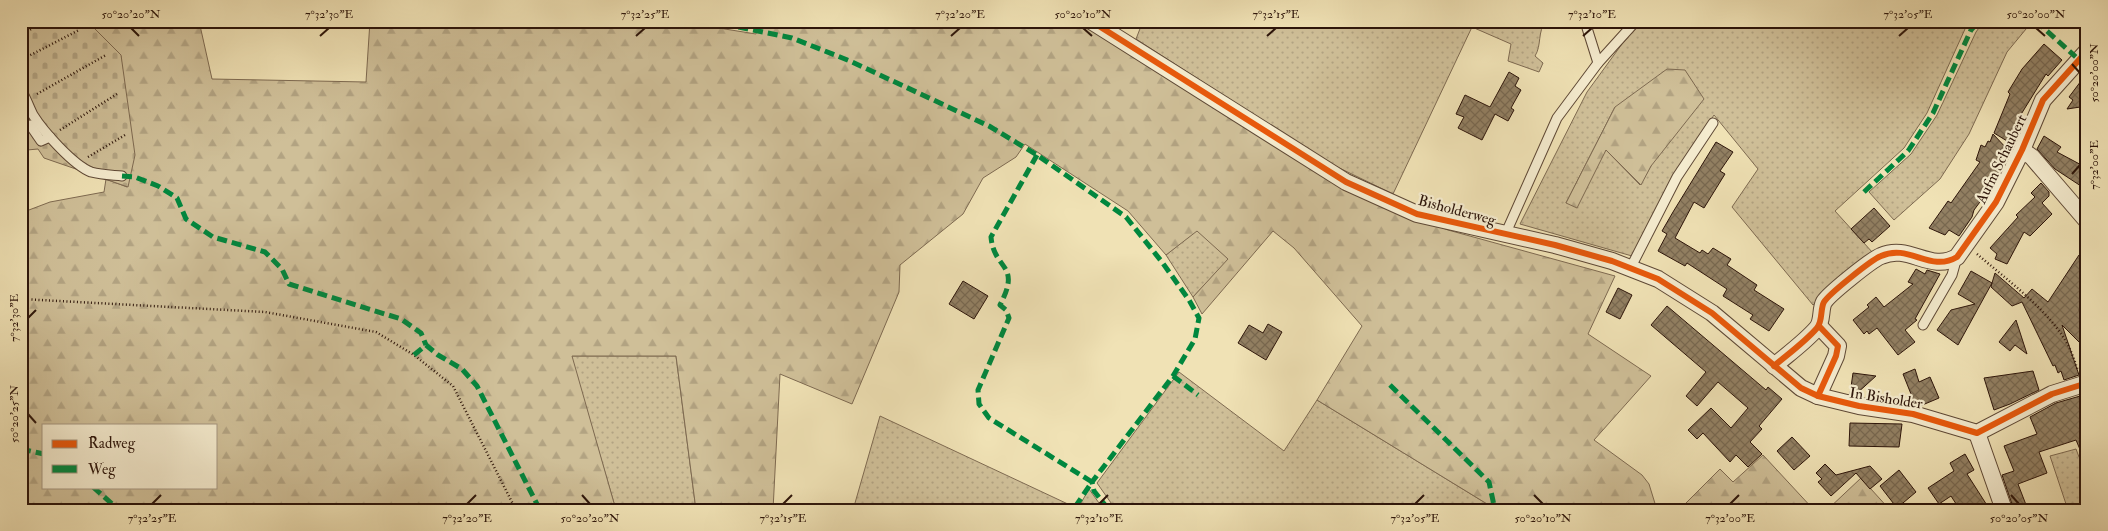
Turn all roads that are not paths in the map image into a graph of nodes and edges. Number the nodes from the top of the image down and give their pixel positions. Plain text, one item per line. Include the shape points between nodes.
1 (1090, 21) edge
2 (1588, 21) edge
3 (1636, 21) edge
4 (2087, 51) edge
5 (1598, 63) junction
6 (21, 90) edge
7 (1713, 123) dead end
8 (30, 125) dead end
9 (50, 137) junction
10 (2022, 150) junction
11 (122, 176) dead end
12 (2087, 221) edge
13 (1505, 235) junction
14 (1961, 251) junction
15 (1631, 267) junction
16 (1923, 325) dead end
17 (1819, 326) junction
18 (1774, 366) junction
19 (2085, 384) edge
20 (1818, 396) junction
21 (1977, 433) junction
22 (2004, 510) edge

1 - 13 street, Bisholderweg via 1346,182 1417,214
2 - 5 lane via 1587,28
3 - 5 lane
4 - 10 street, Aufm Schaubert via 2044,100
5 - 13 lane via 1557,118
6 - 9 lane via 33,115
7 - 15 lane via 1677,177
8 - 9 lane via 41,141
9 - 11 lane via 89,171
10 - 12 street via 2032,157
10 - 14 street, Aufm Schaubert via 1996,202
13 - 15 street, Bisholderweg via 1555,245
14 - 16 lane, Aufm Schaubert via 1952,275
14 - 17 street via 1949,262 1938,263 1926,262 1905,252 1880,256 1824,302
15 - 18 street, Bisholderweg via 1682,292
17 - 18 street
17 - 20 street via 1838,346
18 - 20 street, In Bisholder via 1801,388
19 - 21 street via 2052,394
20 - 21 street, In Bisholder via 1913,414
21 - 22 street

